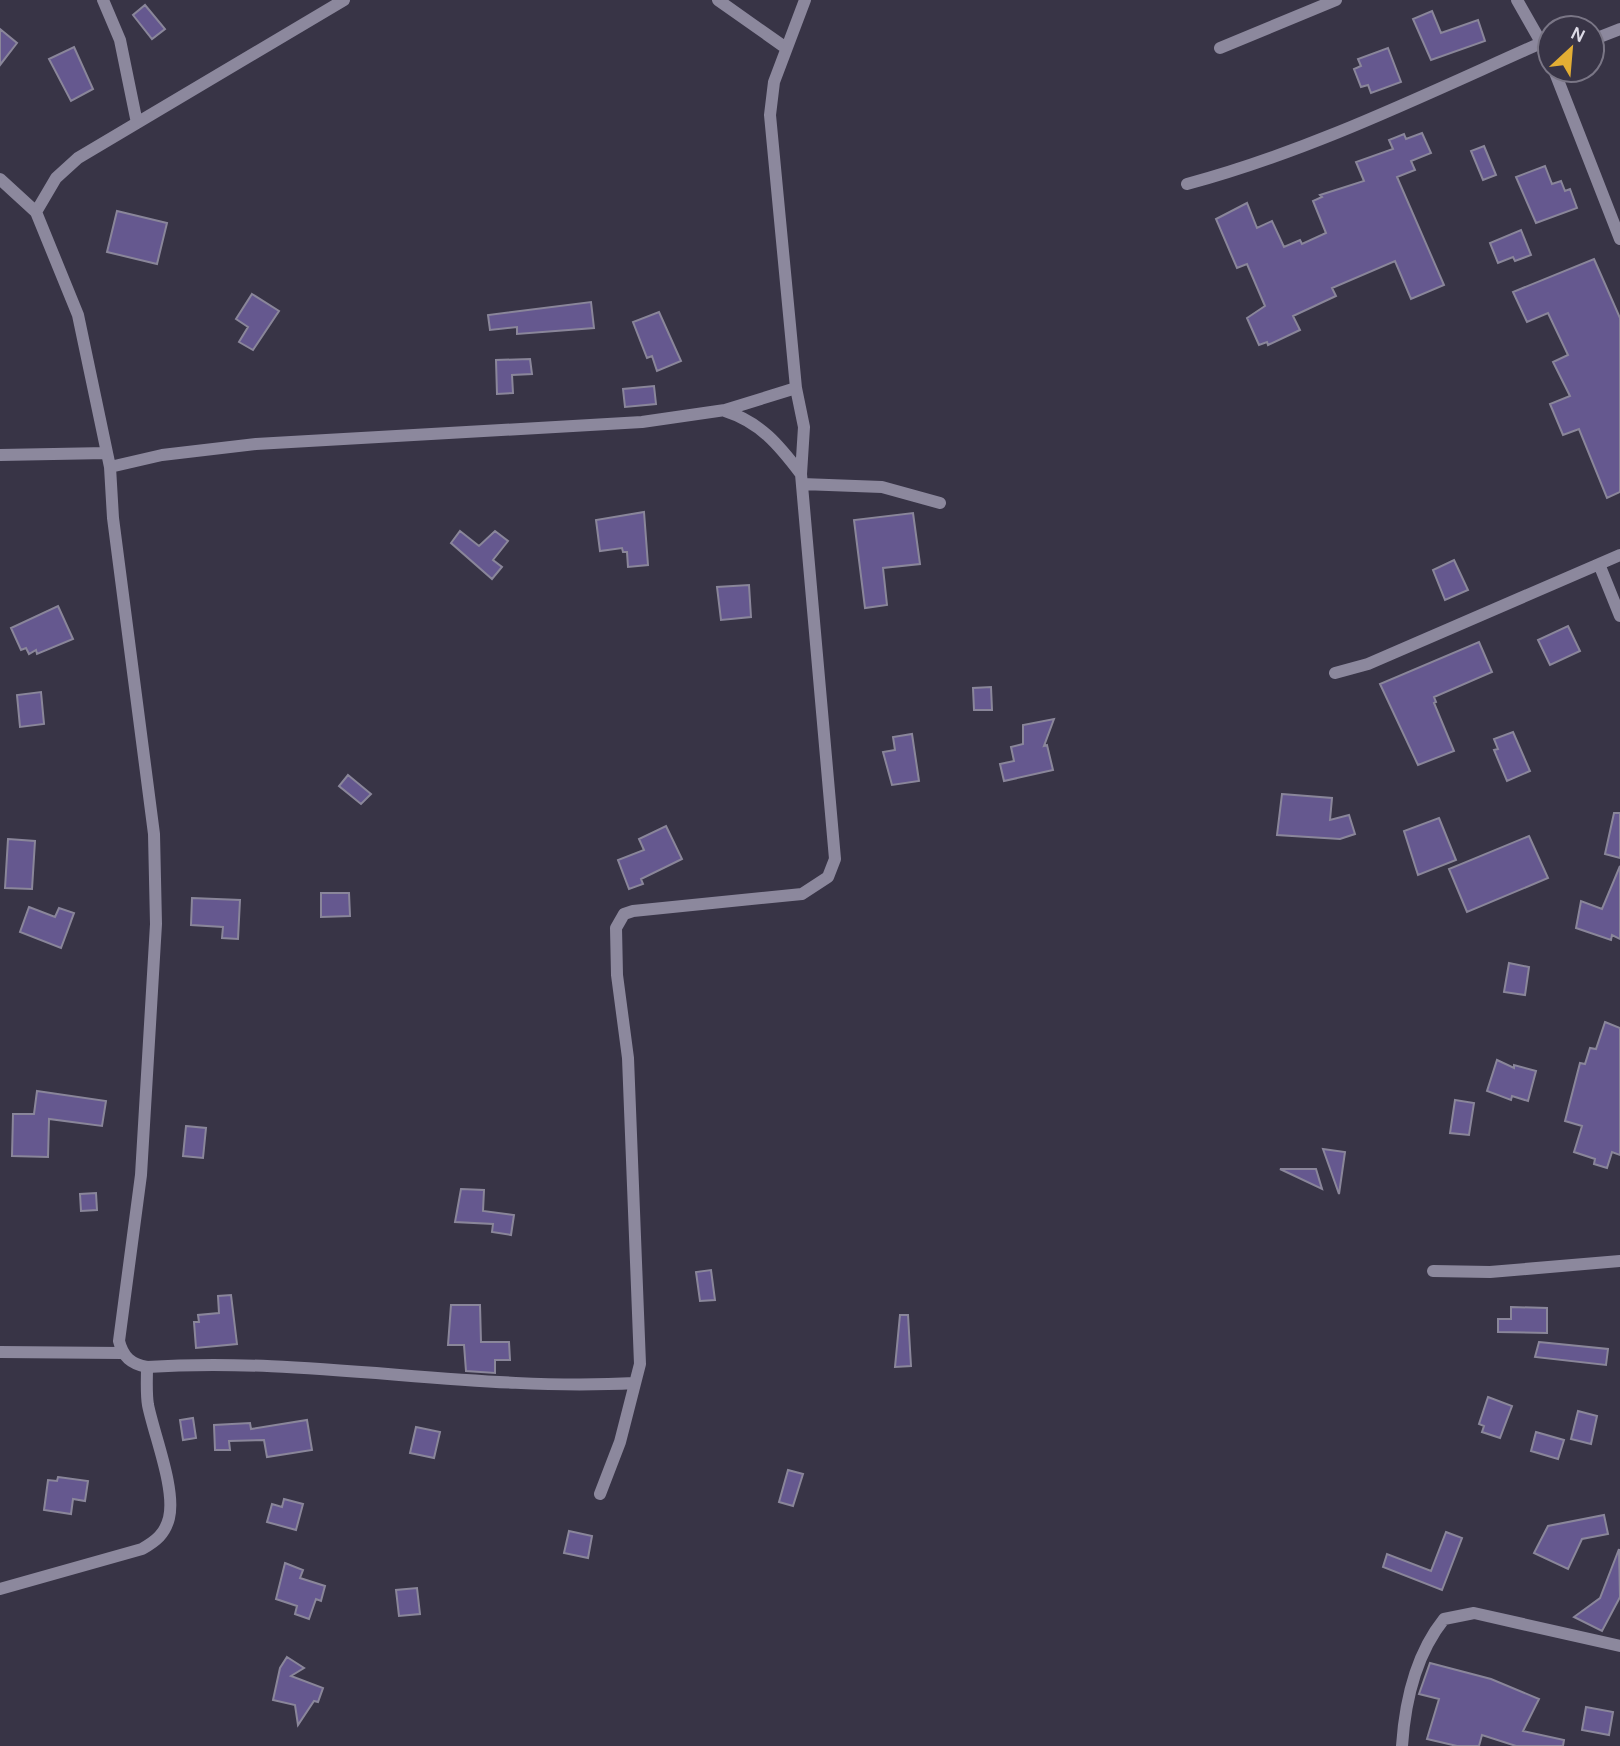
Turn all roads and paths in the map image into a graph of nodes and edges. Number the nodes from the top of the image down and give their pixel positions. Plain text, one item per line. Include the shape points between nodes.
1 (103, 0) edge
2 (344, 0) edge
3 (718, 0) edge
4 (806, 0) edge
5 (1336, 0) edge
6 (1517, 0) edge
7 (1536, 34) edge
8 (1536, 45) edge
9 (786, 48) junction
10 (1220, 48) dead end
11 (1559, 84) edge
12 (137, 123) junction
13 (0, 178) edge
14 (1186, 184) dead end
15 (36, 212) junction
16 (1620, 239) edge
17 (796, 388) junction
18 (725, 411) junction
19 (107, 453) junction
20 (0, 455) edge
21 (110, 467) junction
22 (802, 479) junction
23 (940, 503) dead end
24 (1620, 555) edge
25 (1599, 564) junction
26 (1620, 616) edge
27 (1335, 673) dead end
28 (1620, 1261) edge
29 (1433, 1270) dead end
30 (0, 1352) edge
31 (122, 1353) junction
32 (147, 1367) junction
33 (635, 1383) junction
34 (600, 1494) dead end
35 (0, 1588) edge
36 (1620, 1646) edge
37 (1402, 1746) edge

1 - 12 street via 120,40
2 - 12 street
3 - 9 street
4 - 9 street
5 - 10 street
6 - 7 street
8 - 14 street via 1372,120 1226,174
9 - 17 street via 774,82 770,115
11 - 16 street
12 - 15 street via 78,158 56,178
13 - 15 street
15 - 19 street via 78,316
17 - 18 street
17 - 22 street via 804,427
18 - 21 street via 642,422 256,444 162,455
18 - 22 street via 748,418 765,431
19 - 20 street
19 - 21 street
21 - 31 street via 154,834 156,925 141,1175 118,1341
22 - 23 street via 881,487
22 - 33 street via 835,859 828,877 802,894 633,911 624,914 616,928 628,1058 639,1364
24 - 25 street
25 - 26 street
25 - 27 street via 1368,664
28 - 29 street via 1490,1272
30 - 31 street
31 - 32 street via 136,1365
32 - 33 street via 243,1364 559,1385
32 - 35 street via 148,1403 170,1514 164,1531 142,1549
33 - 34 street
36 - 37 street via 1474,1613 1444,1619 1428,1639 1419,1663 1404,1718

